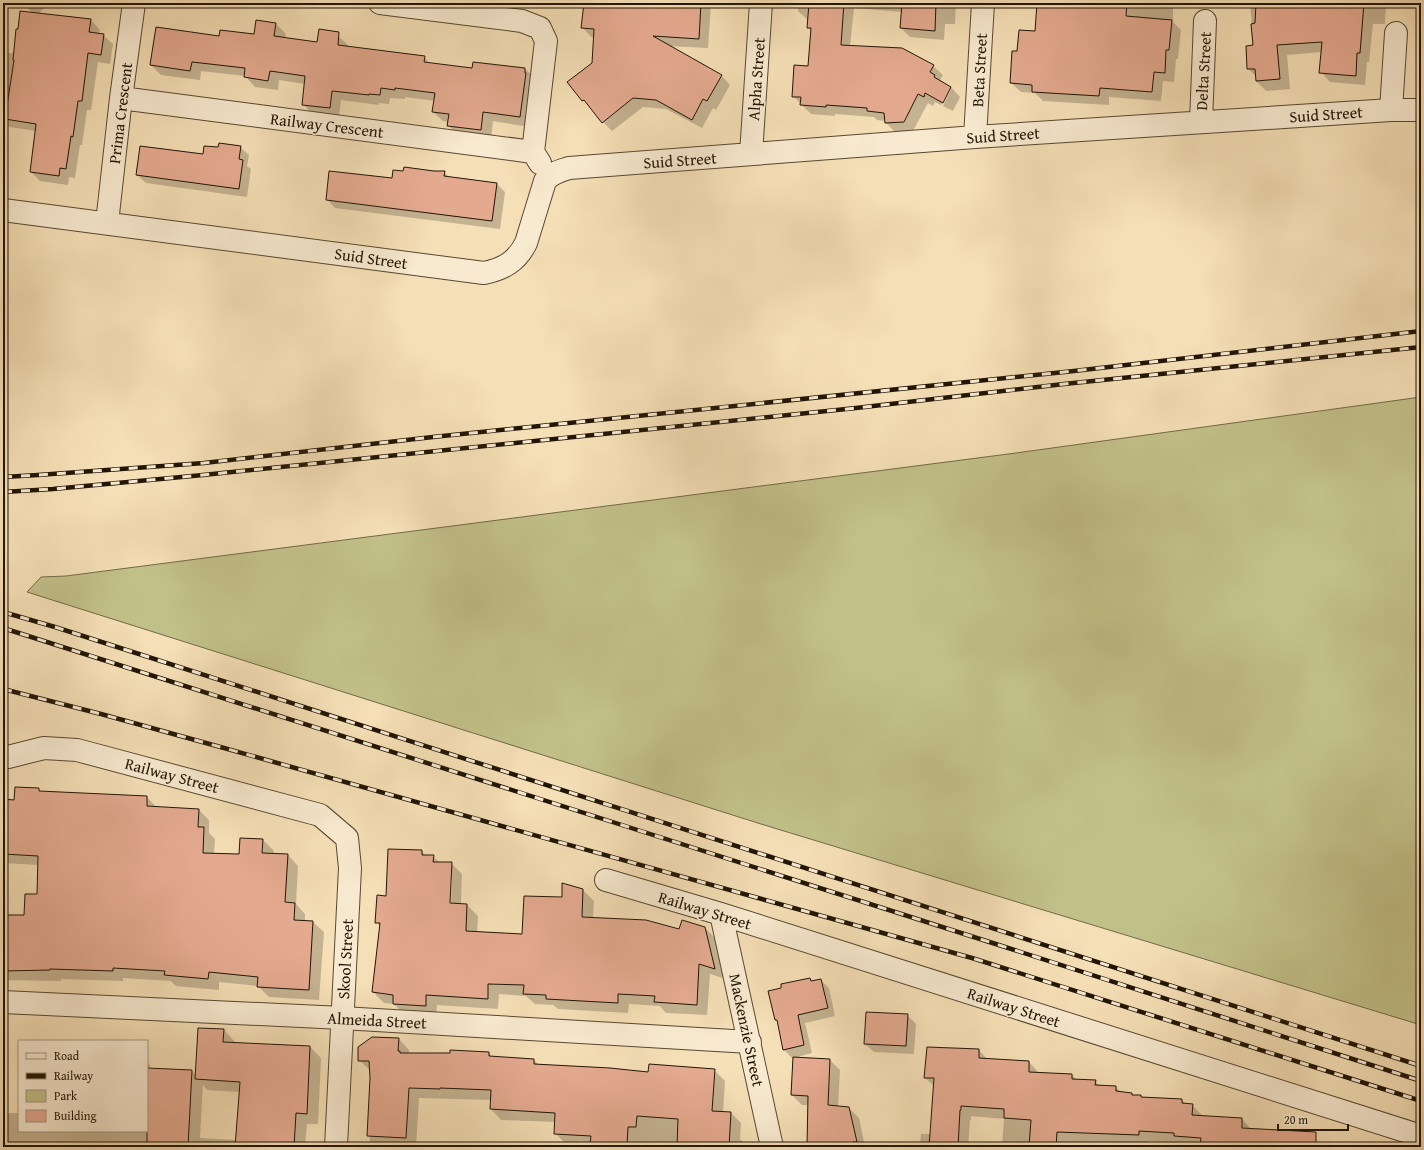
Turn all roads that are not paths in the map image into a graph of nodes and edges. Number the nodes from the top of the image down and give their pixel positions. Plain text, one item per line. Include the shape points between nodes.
1 (134, 3) edge
2 (380, 3) edge
3 (761, 3) edge
4 (982, 3) edge
5 (1205, 21) dead end
6 (1396, 33) dead end
7 (121, 98) junction
8 (1392, 110) junction
9 (1421, 110) edge
10 (1201, 122) junction
11 (975, 137) junction
12 (533, 152) junction
13 (751, 154) junction
14 (549, 176) junction
15 (3, 210) edge
16 (107, 223) junction
17 (8, 757) dead end
18 (332, 826) joint
19 (606, 880) dead end
20 (721, 914) junction
21 (3, 1002) edge
22 (342, 1018) junction
23 (750, 1042) junction
24 (1421, 1136) edge
25 (336, 1147) edge
26 (772, 1147) edge

1 - 7 street, Prima Crescent
2 - 12 street via 522,21 540,28 546,41
3 - 13 street, Alpha Street
4 - 11 street, Beta Street
5 - 10 street, Delta Street
6 - 8 street
7 - 12 street, Railway Crescent
7 - 16 street, Prima Crescent
8 - 9 street, Suid Street
8 - 10 street, Suid Street
10 - 11 street, Suid Street
11 - 13 street, Suid Street
12 - 14 street
13 - 14 street, Suid Street via 578,167
14 - 16 street, Suid Street via 541,192 521,253 504,267 484,273
15 - 16 street, Suid Street
17 - 18 street, Railway Street via 44,748 77,750 320,815
18 - 22 street, Skool Street via 347,838 350,868
19 - 20 street, Railway Street
20 - 23 street, Mackenzie Street
20 - 24 street, Railway Street
21 - 22 street, Almeida Street
22 - 23 street, Almeida Street
22 - 25 street, Skool Street
23 - 26 street, Mackenzie Street

